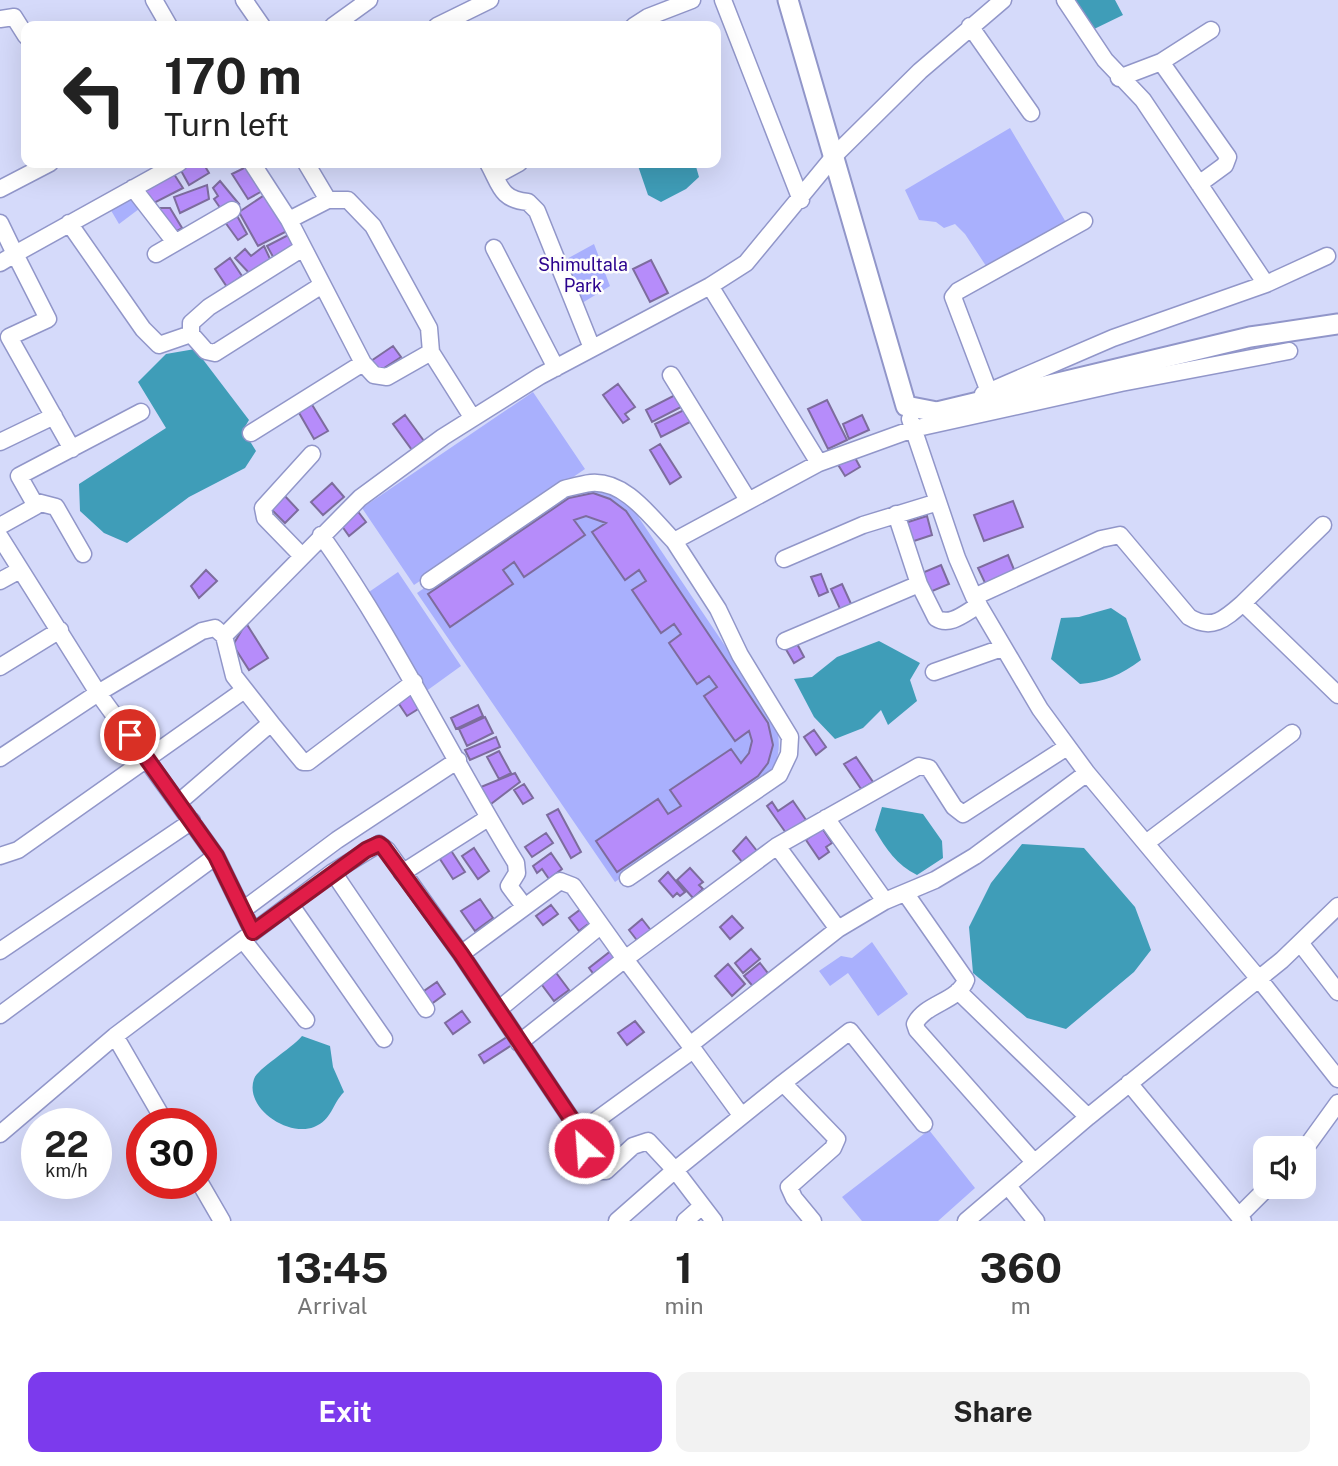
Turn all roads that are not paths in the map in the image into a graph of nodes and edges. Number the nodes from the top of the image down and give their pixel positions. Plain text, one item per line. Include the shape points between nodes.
1 (154, 0) edge
2 (244, 0) edge
3 (369, 0) edge
4 (490, 0) edge
5 (692, 0) edge
6 (723, 0) edge
7 (788, 0) edge
8 (1003, 0) edge
9 (1065, 0) edge
10 (344, 7) edge
11 (0, 19) edge
12 (166, 21) edge
13 (259, 21) edge
14 (447, 21) edge
15 (642, 21) edge
16 (970, 26) junction
17 (21, 28) edge
18 (1211, 30) dead end
19 (1161, 62) junction
20 (1119, 78) junction
21 (1031, 113) dead end
22 (835, 155) junction
23 (40, 168) edge
24 (170, 168) edge
25 (255, 168) edge
26 (309, 168) edge
27 (491, 169) edge
28 (1199, 184) junction
29 (133, 188) junction
30 (0, 189) edge
31 (328, 200) junction
32 (801, 200) junction
33 (232, 210) dead end
34 (289, 220) junction
35 (1084, 221) dead end
36 (0, 223) edge
37 (69, 223) junction
38 (174, 241) junction
39 (494, 247) dead end
40 (303, 248) junction
41 (15, 254) junction
42 (156, 254) dead end
43 (1327, 256) dead end
44 (0, 262) edge
45 (1266, 284) junction
46 (322, 285) junction
47 (710, 286) junction
48 (1338, 324) edge
49 (191, 334) junction
50 (5, 339) edge
51 (592, 348) junction
52 (1289, 351) dead end
53 (431, 352) junction
54 (363, 363) junction
55 (556, 368) junction
56 (671, 375) dead end
57 (989, 392) junction
58 (906, 406) junction
59 (948, 409) junction
60 (141, 412) dead end
61 (54, 416) junction
62 (472, 417) junction
63 (914, 429) junction
64 (251, 433) dead end
65 (0, 442) edge
66 (72, 449) junction
67 (312, 454) dead end
68 (819, 463) junction
69 (748, 500) junction
70 (33, 501) junction
71 (938, 502) junction
72 (896, 514) junction
73 (1323, 525) dead end
74 (0, 526) edge
75 (321, 535) junction
76 (0, 537) edge
77 (674, 541) junction
78 (83, 554) dead end
79 (301, 555) junction
80 (784, 559) dead end
81 (20, 570) junction
82 (0, 581) edge
83 (429, 582) dead end
84 (919, 584) junction
85 (976, 601) junction
86 (1244, 603) junction
87 (60, 630) junction
88 (224, 636) junction
89 (785, 641) dead end
90 (1002, 648) junction
91 (0, 667) edge
92 (934, 672) dead end
93 (414, 682) junction
94 (243, 691) junction
95 (98, 692) junction
96 (1338, 695) edge
97 (271, 723) junction
98 (1292, 733) dead end
99 (1067, 747) junction
100 (146, 757) junction
101 (0, 758) edge
102 (458, 760) junction
103 (1087, 773) junction
104 (178, 803) junction
105 (488, 818) junction
106 (826, 818) junction
107 (192, 821) junction
108 (1146, 844) junction
109 (777, 846) junction
110 (0, 856) edge
111 (216, 856) junction
112 (332, 872) junction
113 (402, 873) junction
114 (628, 878) dead end
115 (906, 894) junction
116 (885, 901) junction
117 (290, 904) junction
118 (524, 906) junction
119 (1338, 906) edge
120 (243, 910) junction
121 (600, 926) junction
122 (838, 929) junction
123 (248, 936) junction
124 (1301, 944) junction
125 (0, 951) edge
126 (461, 954) junction
127 (625, 959) junction
128 (1259, 979) junction
129 (958, 991) junction
130 (1338, 992) edge
131 (426, 1009) dead end
132 (498, 1010) junction
133 (0, 1015) edge
134 (306, 1020) dead end
135 (115, 1036) junction
136 (384, 1039) dead end
137 (519, 1043) junction
138 (691, 1048) junction
139 (1338, 1079) edge
140 (783, 1083) junction
141 (1129, 1083) junction
142 (1338, 1103) edge
143 (157, 1108) edge
144 (741, 1115) junction
145 (1087, 1117) junction
146 (924, 1124) dead end
147 (580, 1132) junction
148 (0, 1134) edge
149 (1314, 1136) edge
150 (1034, 1162) junction
151 (675, 1170) junction
152 (1008, 1186) junction
153 (209, 1199) edge
154 (1258, 1199) edge
155 (702, 1206) junction
156 (1241, 1219) edge
157 (222, 1221) edge
158 (617, 1221) edge
159 (685, 1221) edge
160 (714, 1221) edge
161 (813, 1221) edge
162 (967, 1221) edge
163 (1036, 1221) edge

1 - 12 street
2 - 13 street
3 - 10 street
4 - 14 street
5 - 15 street
6 - 32 street
7 - 22 main road
8 - 16 street
9 - 20 street
11 - 17 street via 14,17
16 - 21 street
16 - 22 street
18 - 19 street
19 - 20 street
19 - 28 street via 1228,158
20 - 28 street via 1143,100
22 - 32 street
22 - 58 main road
23 - 30 street
24 - 29 street
25 - 34 street
26 - 31 street
27 - 51 street via 506,196 528,202 537,211
28 - 45 street
29 - 37 street
29 - 38 street
31 - 34 street
31 - 53 street via 348,200 373,226 429,328
32 - 47 street via 746,263
33 - 38 street
34 - 40 street
35 - 57 street via 958,291 953,298
36 - 41 street
37 - 41 street
37 - 49 street via 153,340 165,345
38 - 42 street
39 - 55 street
40 - 46 street
40 - 49 street via 208,307 191,323
41 - 44 street
41 - 50 street via 48,319
43 - 45 street
45 - 57 street via 1113,338
46 - 49 street via 215,353 206,351
46 - 54 street
47 - 51 street
47 - 68 street
48 - 59 main road via 1250,337
50 - 61 street
51 - 55 street
52 - 63 street
53 - 54 street via 387,377 374,375
53 - 62 street
54 - 64 street
55 - 62 street
56 - 69 street
57 - 59 street
58 - 59 main road via 937,412
58 - 63 street
60 - 66 street
61 - 65 street
61 - 66 street
62 - 75 street via 360,498
63 - 68 street
63 - 71 street
66 - 70 street via 19,477
67 - 79 street via 263,508 265,518
68 - 69 street
69 - 77 street
70 - 74 street via 36,506
70 - 78 street via 56,507
71 - 72 street
71 - 85 street
72 - 80 street
72 - 84 street
73 - 86 street
75 - 79 street
75 - 93 street
76 - 81 street
77 - 83 street via 630,497 604,484 590,483 564,489
77 - 114 street via 718,608 740,655 790,737 789,754 779,775
79 - 88 street
81 - 82 street
81 - 87 street
84 - 85 street via 940,621 952,620
84 - 89 street
85 - 86 street via 1112,535 1126,539 1182,610 1199,622 1223,621
85 - 90 street
86 - 96 street
87 - 91 street
87 - 95 street
88 - 94 street via 229,664
88 - 95 street via 215,628 202,631
90 - 92 street
90 - 99 street
93 - 97 street via 308,762 299,758
93 - 102 street
94 - 97 street
94 - 100 street
95 - 100 street
95 - 101 street
97 - 104 street
98 - 108 street
99 - 103 street
99 - 106 street via 963,814 925,766
100 - 104 street
100 - 110 street via 18,849
102 - 105 street
102 - 120 street via 337,840
103 - 108 street
103 - 115 street via 975,856
104 - 107 street
105 - 113 street
105 - 118 street via 518,868 509,886
106 - 109 street
106 - 116 street
107 - 111 street
107 - 125 street
108 - 128 street
109 - 122 street
109 - 127 street
111 - 120 street
111 - 133 street
112 - 113 street via 379,844
112 - 117 street
112 - 131 street
113 - 126 street
115 - 116 street
115 - 129 street via 965,976
116 - 122 street
117 - 123 street
117 - 136 street
118 - 121 street via 553,884 568,881
118 - 126 street
119 - 124 street
120 - 123 street
121 - 127 street
121 - 132 street
122 - 138 street
123 - 134 street
123 - 135 street
124 - 128 street
124 - 130 street
126 - 132 street
127 - 137 street
127 - 138 street
128 - 139 street
128 - 141 street
129 - 145 street
129 - 150 street via 921,1014 917,1030
132 - 137 street
135 - 143 street
135 - 148 street
137 - 147 street
138 - 144 street
138 - 147 street
140 - 144 street
140 - 146 street via 850,1031
140 - 161 street via 837,1139 833,1148 789,1187
141 - 145 street
141 - 156 street
142 - 149 street
144 - 151 street
145 - 150 street
147 - 151 street via 595,1171 606,1171 634,1146 648,1141
150 - 152 street
151 - 155 street
151 - 158 street
152 - 162 street
152 - 163 street
153 - 157 street
154 - 156 street
155 - 159 street
155 - 160 street

